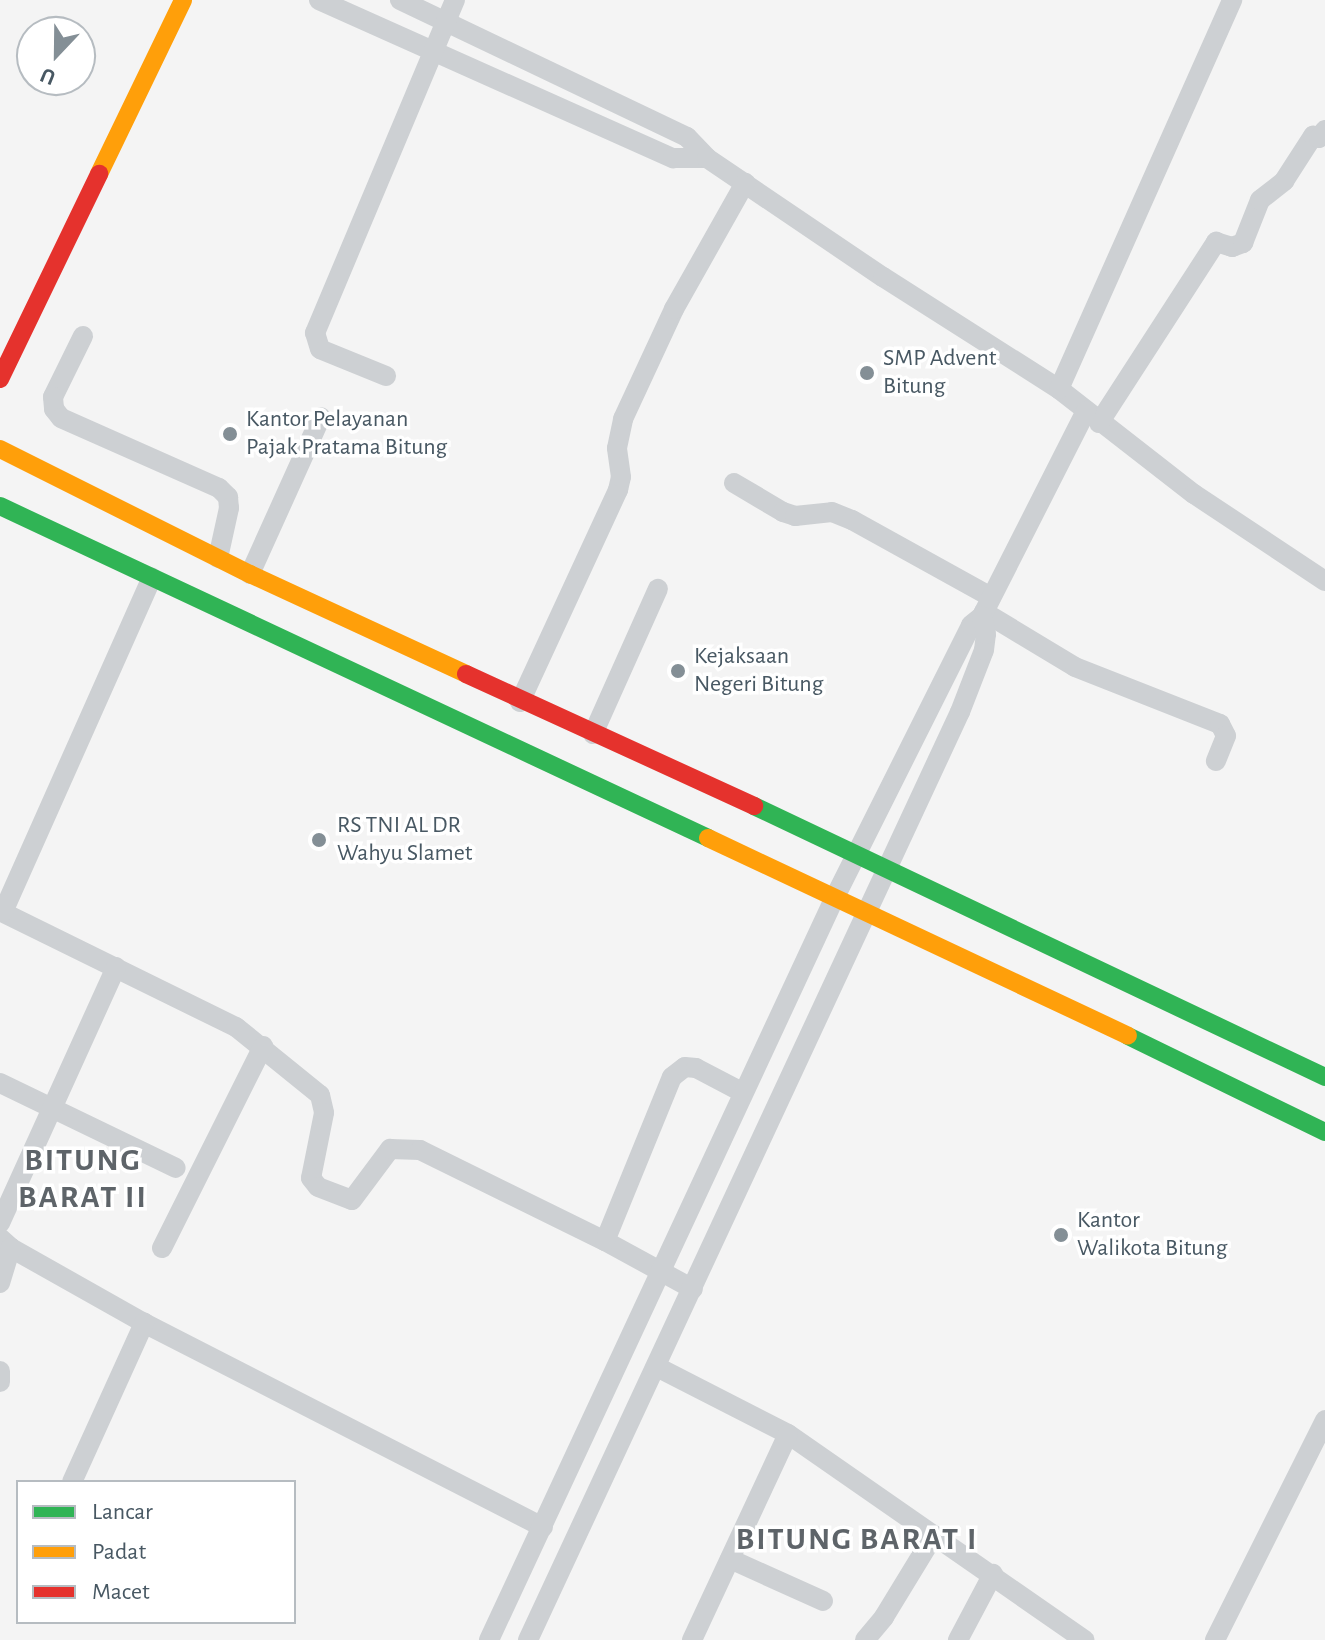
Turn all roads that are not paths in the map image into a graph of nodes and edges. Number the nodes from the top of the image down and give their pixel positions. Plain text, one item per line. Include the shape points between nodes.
1 (183, 0) edge
2 (319, 0) edge
3 (400, 0) edge
4 (455, 0) edge
5 (1232, 0) edge
6 (447, 22) junction
7 (436, 50) junction
8 (1325, 130) edge
9 (707, 158) junction
10 (745, 183) junction
11 (83, 336) dead end
12 (386, 376) dead end
13 (0, 379) edge
14 (1059, 389) junction
15 (321, 417) dead end
16 (1093, 417) junction
17 (0, 449) edge
18 (734, 483) dead end
19 (0, 506) edge
20 (218, 558) junction
21 (250, 574) junction
22 (152, 578) junction
23 (1325, 581) edge
24 (658, 589) dead end
25 (986, 608) junction
26 (465, 701) junction
27 (520, 702) junction
28 (593, 734) junction
29 (910, 749) junction
30 (937, 761) junction
31 (1216, 761) dead end
32 (857, 854) junction
33 (888, 868) junction
34 (835, 897) junction
35 (1, 912) edge
36 (867, 913) junction
37 (116, 967) junction
38 (263, 1046) junction
39 (1325, 1077) edge
40 (0, 1083) edge
41 (742, 1092) junction
42 (54, 1109) junction
43 (1325, 1132) edge
44 (176, 1168) dead end
45 (0, 1223) edge
46 (605, 1241) junction
47 (6, 1243) edge
48 (162, 1248) dead end
49 (661, 1272) junction
50 (0, 1283) edge
51 (693, 1289) junction
52 (144, 1323) junction
53 (657, 1367) junction
54 (1325, 1420) edge
55 (788, 1434) junction
56 (73, 1480) edge
57 (543, 1527) junction
58 (934, 1535) junction
59 (730, 1559) junction
60 (993, 1574) junction
61 (823, 1601) dead end
62 (1080, 1639) edge
63 (489, 1640) edge
64 (528, 1640) edge
65 (692, 1640) edge
66 (865, 1640) edge
67 (958, 1640) edge
68 (1215, 1640) edge

1 - 13 highway
2 - 7 street
3 - 6 street
4 - 6 street
5 - 14 street
6 - 7 street
6 - 9 street via 687,137
7 - 9 street via 673,158
7 - 12 street via 315,333 320,349
8 - 16 street via 1319,138 1313,136 1284,181 1260,200 1243,243 1232,247 1216,242
9 - 10 street
10 - 14 street
10 - 27 street via 674,309 623,419 618,490
11 - 20 street via 53,397 54,409 61,418 219,488 228,497 229,508
14 - 16 street
15 - 21 street
16 - 23 street via 1194,494
16 - 25 street
17 - 20 highway
18 - 25 street via 783,512 832,512 852,520
19 - 22 highway
20 - 21 highway
21 - 26 highway
22 - 26 highway
22 - 35 street
24 - 28 street
25 - 29 street via 971,625
25 - 30 street via 984,650
25 - 31 street via 1075,667 1220,724 1226,736
26 - 27 highway
26 - 34 highway
27 - 28 highway
28 - 32 highway
29 - 30 street
29 - 32 street
30 - 33 street
32 - 33 highway
32 - 34 street
33 - 36 street
33 - 39 highway
34 - 36 highway
34 - 41 street
35 - 37 street
36 - 43 highway
36 - 51 street
37 - 38 street
37 - 42 street
38 - 46 street via 320,1095 324,1113 311,1178 318,1187 352,1200 390,1149 420,1150
38 - 48 street
40 - 42 street
41 - 46 street via 696,1068 685,1067 672,1077
41 - 49 street
42 - 44 street
42 - 45 street
46 - 49 street
47 - 50 street
47 - 52 street
49 - 51 street
49 - 57 street
51 - 53 street
52 - 56 street
52 - 57 street
53 - 55 street
53 - 64 street
54 - 68 street
55 - 58 street
55 - 59 street
57 - 63 street
58 - 60 street
58 - 66 street
59 - 61 street
59 - 65 street
60 - 62 street
60 - 67 street

